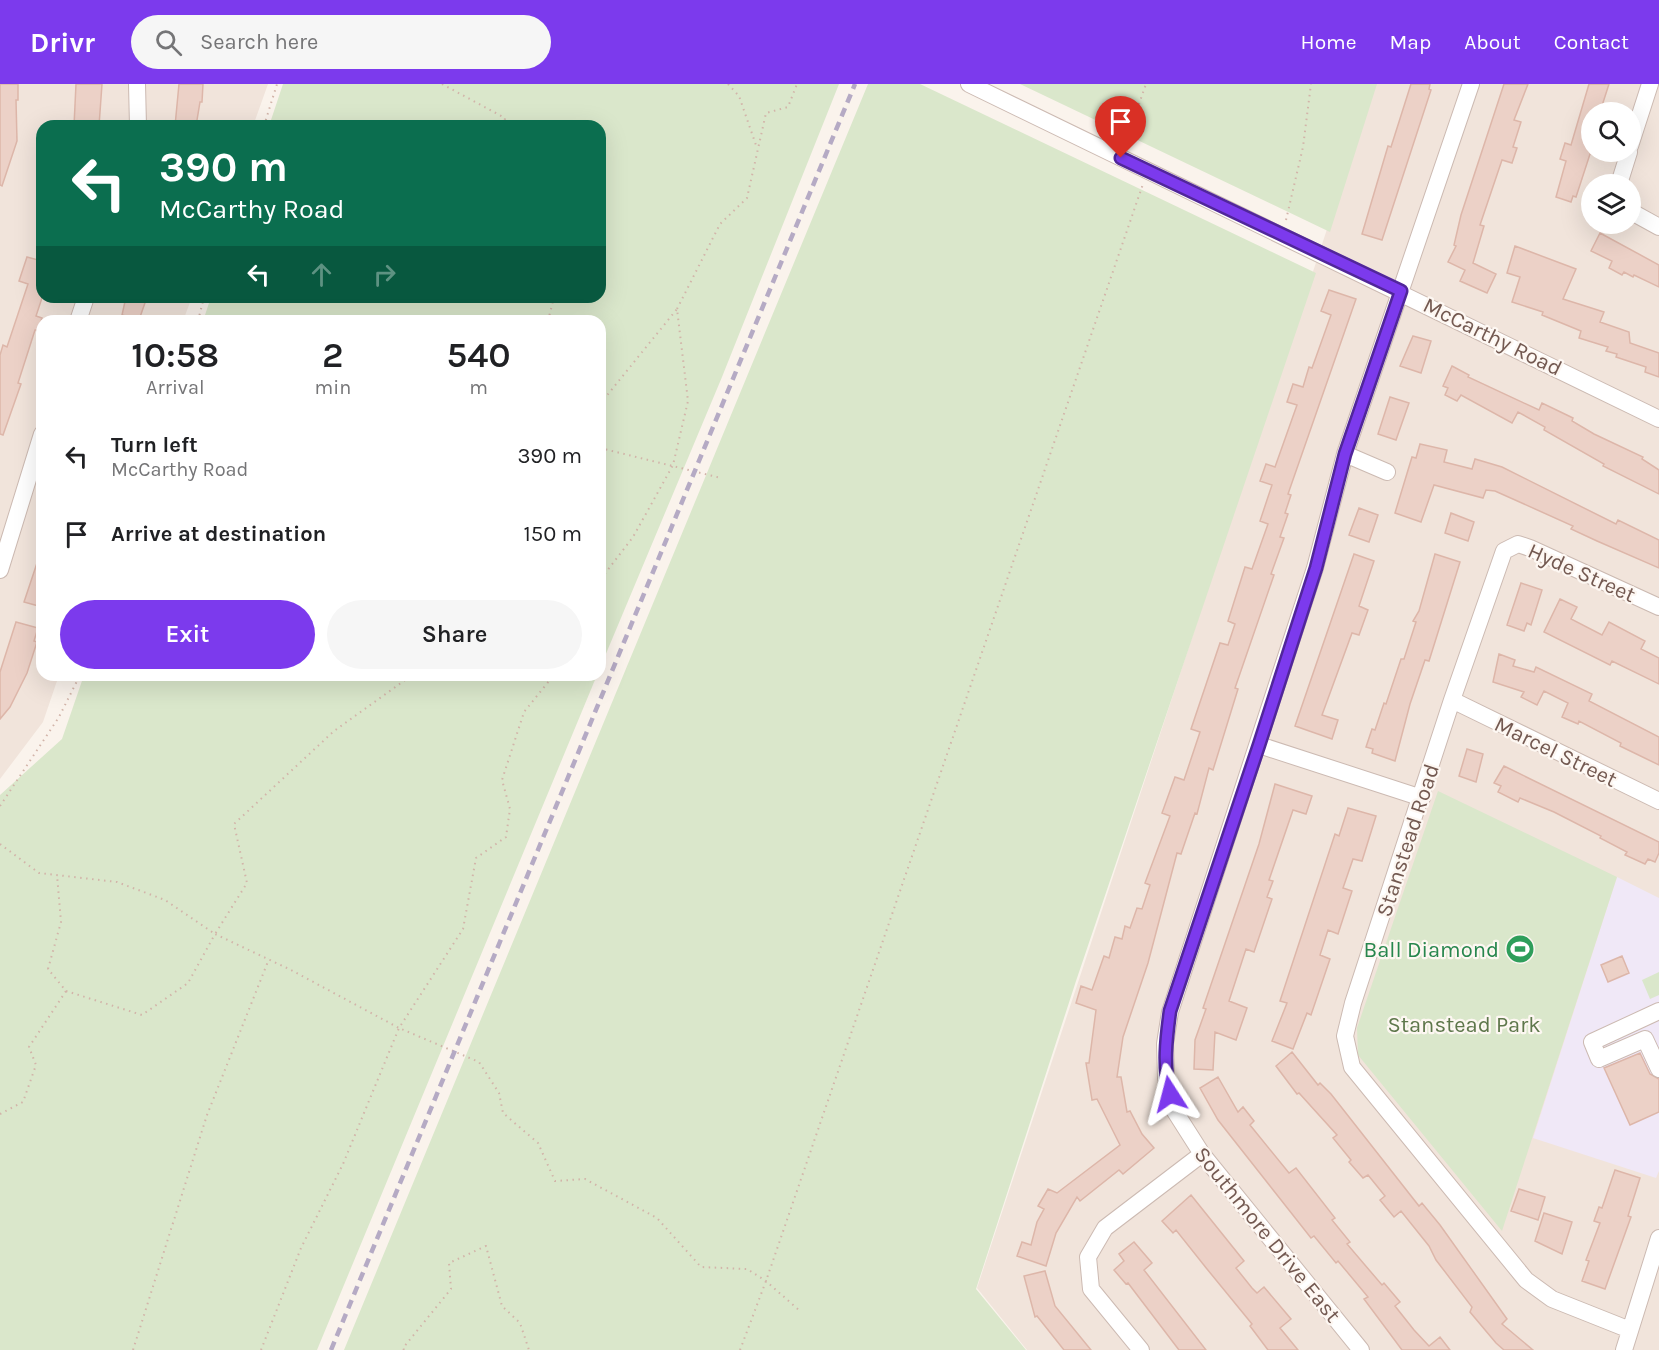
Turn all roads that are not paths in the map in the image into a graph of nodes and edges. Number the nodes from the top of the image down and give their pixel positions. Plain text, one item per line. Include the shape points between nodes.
1 (137, 84) edge
2 (969, 84) edge
3 (1471, 84) edge
4 (1650, 84) edge
5 (1641, 112) edge
6 (138, 120) edge
7 (1641, 217) edge
8 (1659, 227) edge
9 (1401, 291) junction
10 (1659, 418) edge
11 (36, 453) edge
12 (1345, 454) junction
13 (1387, 472) dead end
14 (1504, 550) joint
15 (0, 570) edge
16 (1659, 607) edge
17 (1452, 700) junction
18 (1259, 745) junction
19 (1422, 798) junction
20 (1659, 801) edge
21 (1659, 1011) edge
22 (1659, 1069) edge
23 (1202, 1154) junction
24 (1659, 1238) edge
25 (1630, 1330) junction
26 (1142, 1350) edge
27 (1361, 1350) edge
28 (1624, 1350) edge

1 - 6 street
2 - 9 street, McCarthy Road
3 - 9 street, Southmore Drive East
4 - 5 street
7 - 8 street
9 - 10 street, McCarthy Road
9 - 12 street, Southmore Drive East
11 - 15 street
12 - 13 street
12 - 18 street, Southmore Drive East via 1316,568
14 - 16 street, Hyde Street via 1518,544 1530,548
14 - 17 street, Stanstead Road
17 - 19 street, Stanstead Road
17 - 20 street, Marcel Street
18 - 19 street
18 - 23 street, Southmore Drive East via 1170,1011 1165,1044 1166,1078 1174,1110
19 - 25 street, Stanstead Road via 1353,1003 1345,1036 1352,1067 1526,1280 1552,1299
21 - 22 street via 1592,1042 1599,1059 1645,1039
23 - 26 street via 1105,1228 1088,1257 1091,1288
23 - 27 street, Southmore Drive East
24 - 25 street
25 - 28 street

